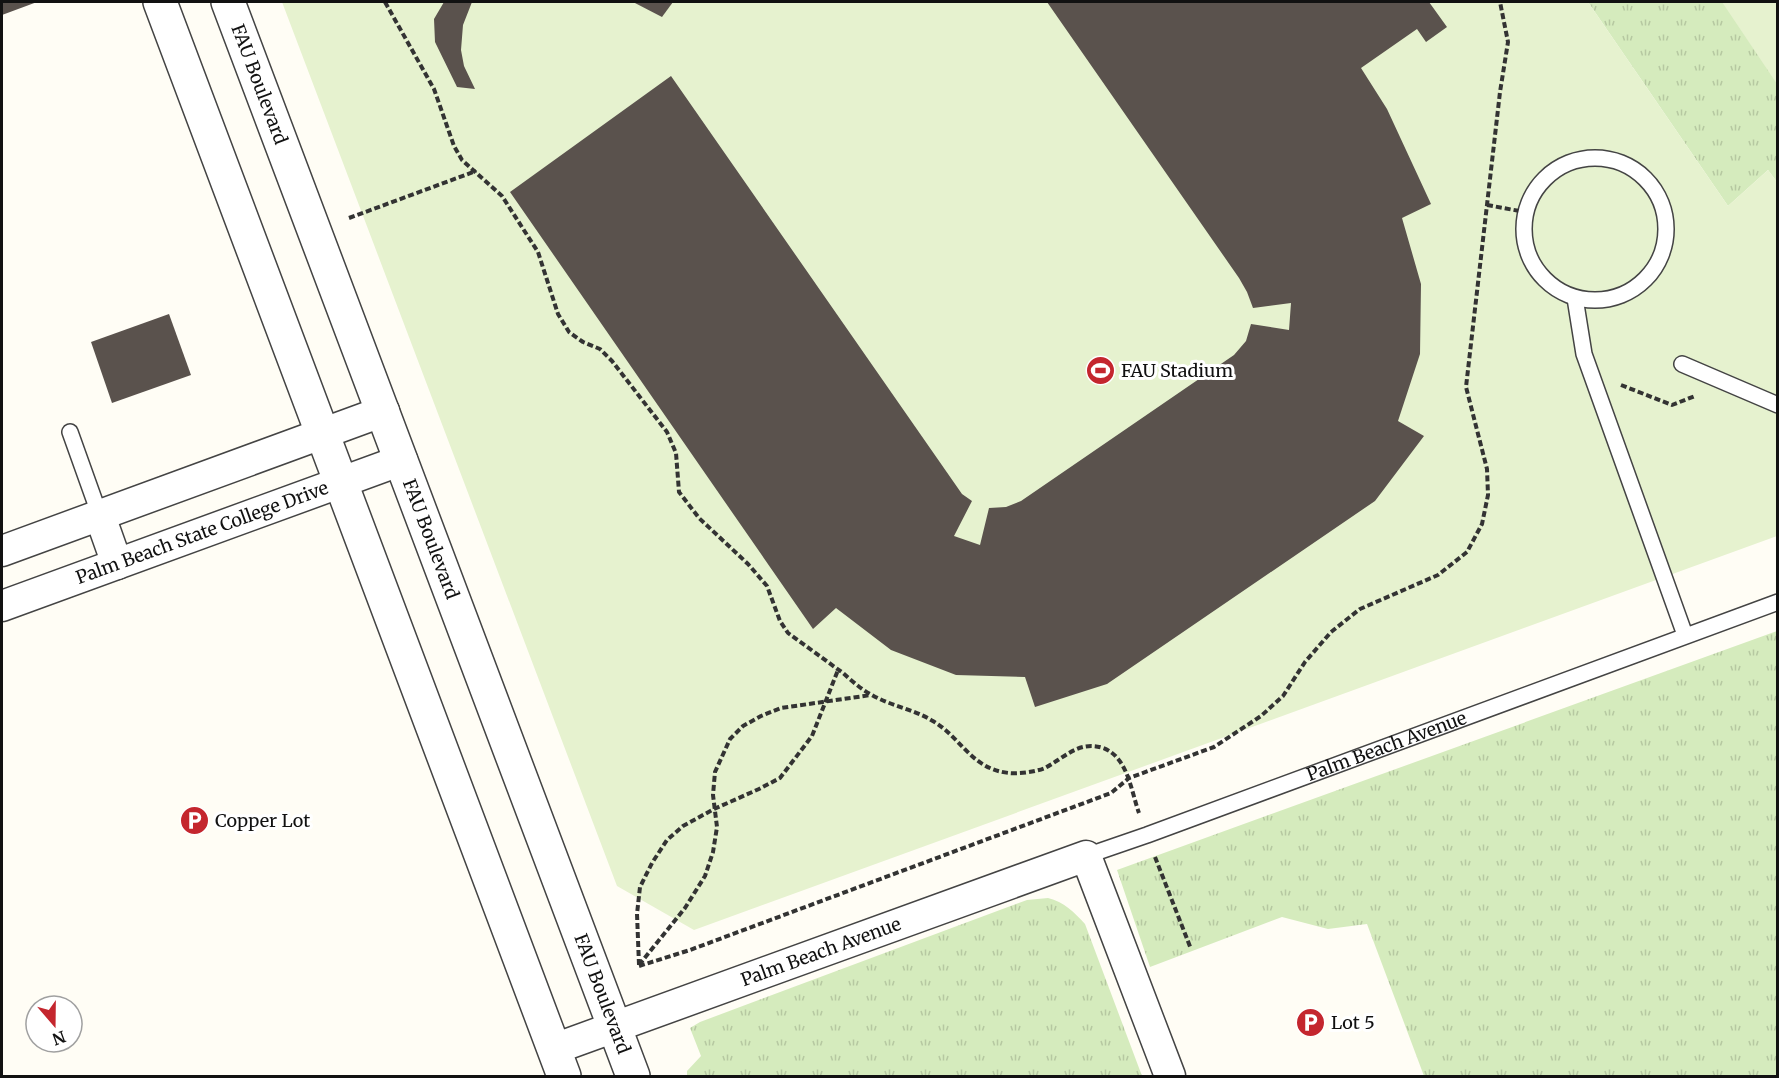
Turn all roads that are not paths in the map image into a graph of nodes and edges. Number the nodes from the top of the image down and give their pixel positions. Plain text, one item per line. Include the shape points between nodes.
1 (160, 2) edge
2 (228, 2) edge
3 (1575, 298) junction
4 (1682, 364) dead end
5 (1778, 405) edge
6 (384, 411) junction
7 (70, 432) dead end
8 (322, 434) junction
9 (402, 460) junction
10 (341, 483) junction
11 (100, 516) junction
12 (2, 551) edge
13 (117, 564) junction
14 (1778, 602) edge
15 (2, 606) edge
16 (1685, 635) junction
17 (1086, 856) junction
18 (615, 1027) junction
19 (559, 1063) edge
20 (633, 1077) edge
21 (1170, 1077) edge

1 - 8 street
2 - 6 street, FAU Boulevard
3 - 3 lane via 1604,300 1630,291 1653,272 1665,245 1666,216 1655,189 1634,169 1606,158 1580,159 1555,170 1536,188 1525,212 1523,238 1532,263 1550,285
3 - 16 lane via 1590,373
4 - 5 lane
6 - 8 street
6 - 9 street, FAU Boulevard
7 - 11 lane
8 - 10 street
8 - 11 street
9 - 10 street, Palm Beach State College Drive
9 - 18 street, FAU Boulevard
10 - 13 street, Palm Beach State College Drive
10 - 19 street
11 - 12 street
11 - 13 street
13 - 15 street, Palm Beach State College Drive
14 - 16 lane, Palm Beach Avenue
16 - 17 lane, Palm Beach Avenue
17 - 18 street, Palm Beach Avenue
17 - 21 street
18 - 19 street, Palm Beach Avenue
18 - 20 street, FAU Boulevard

